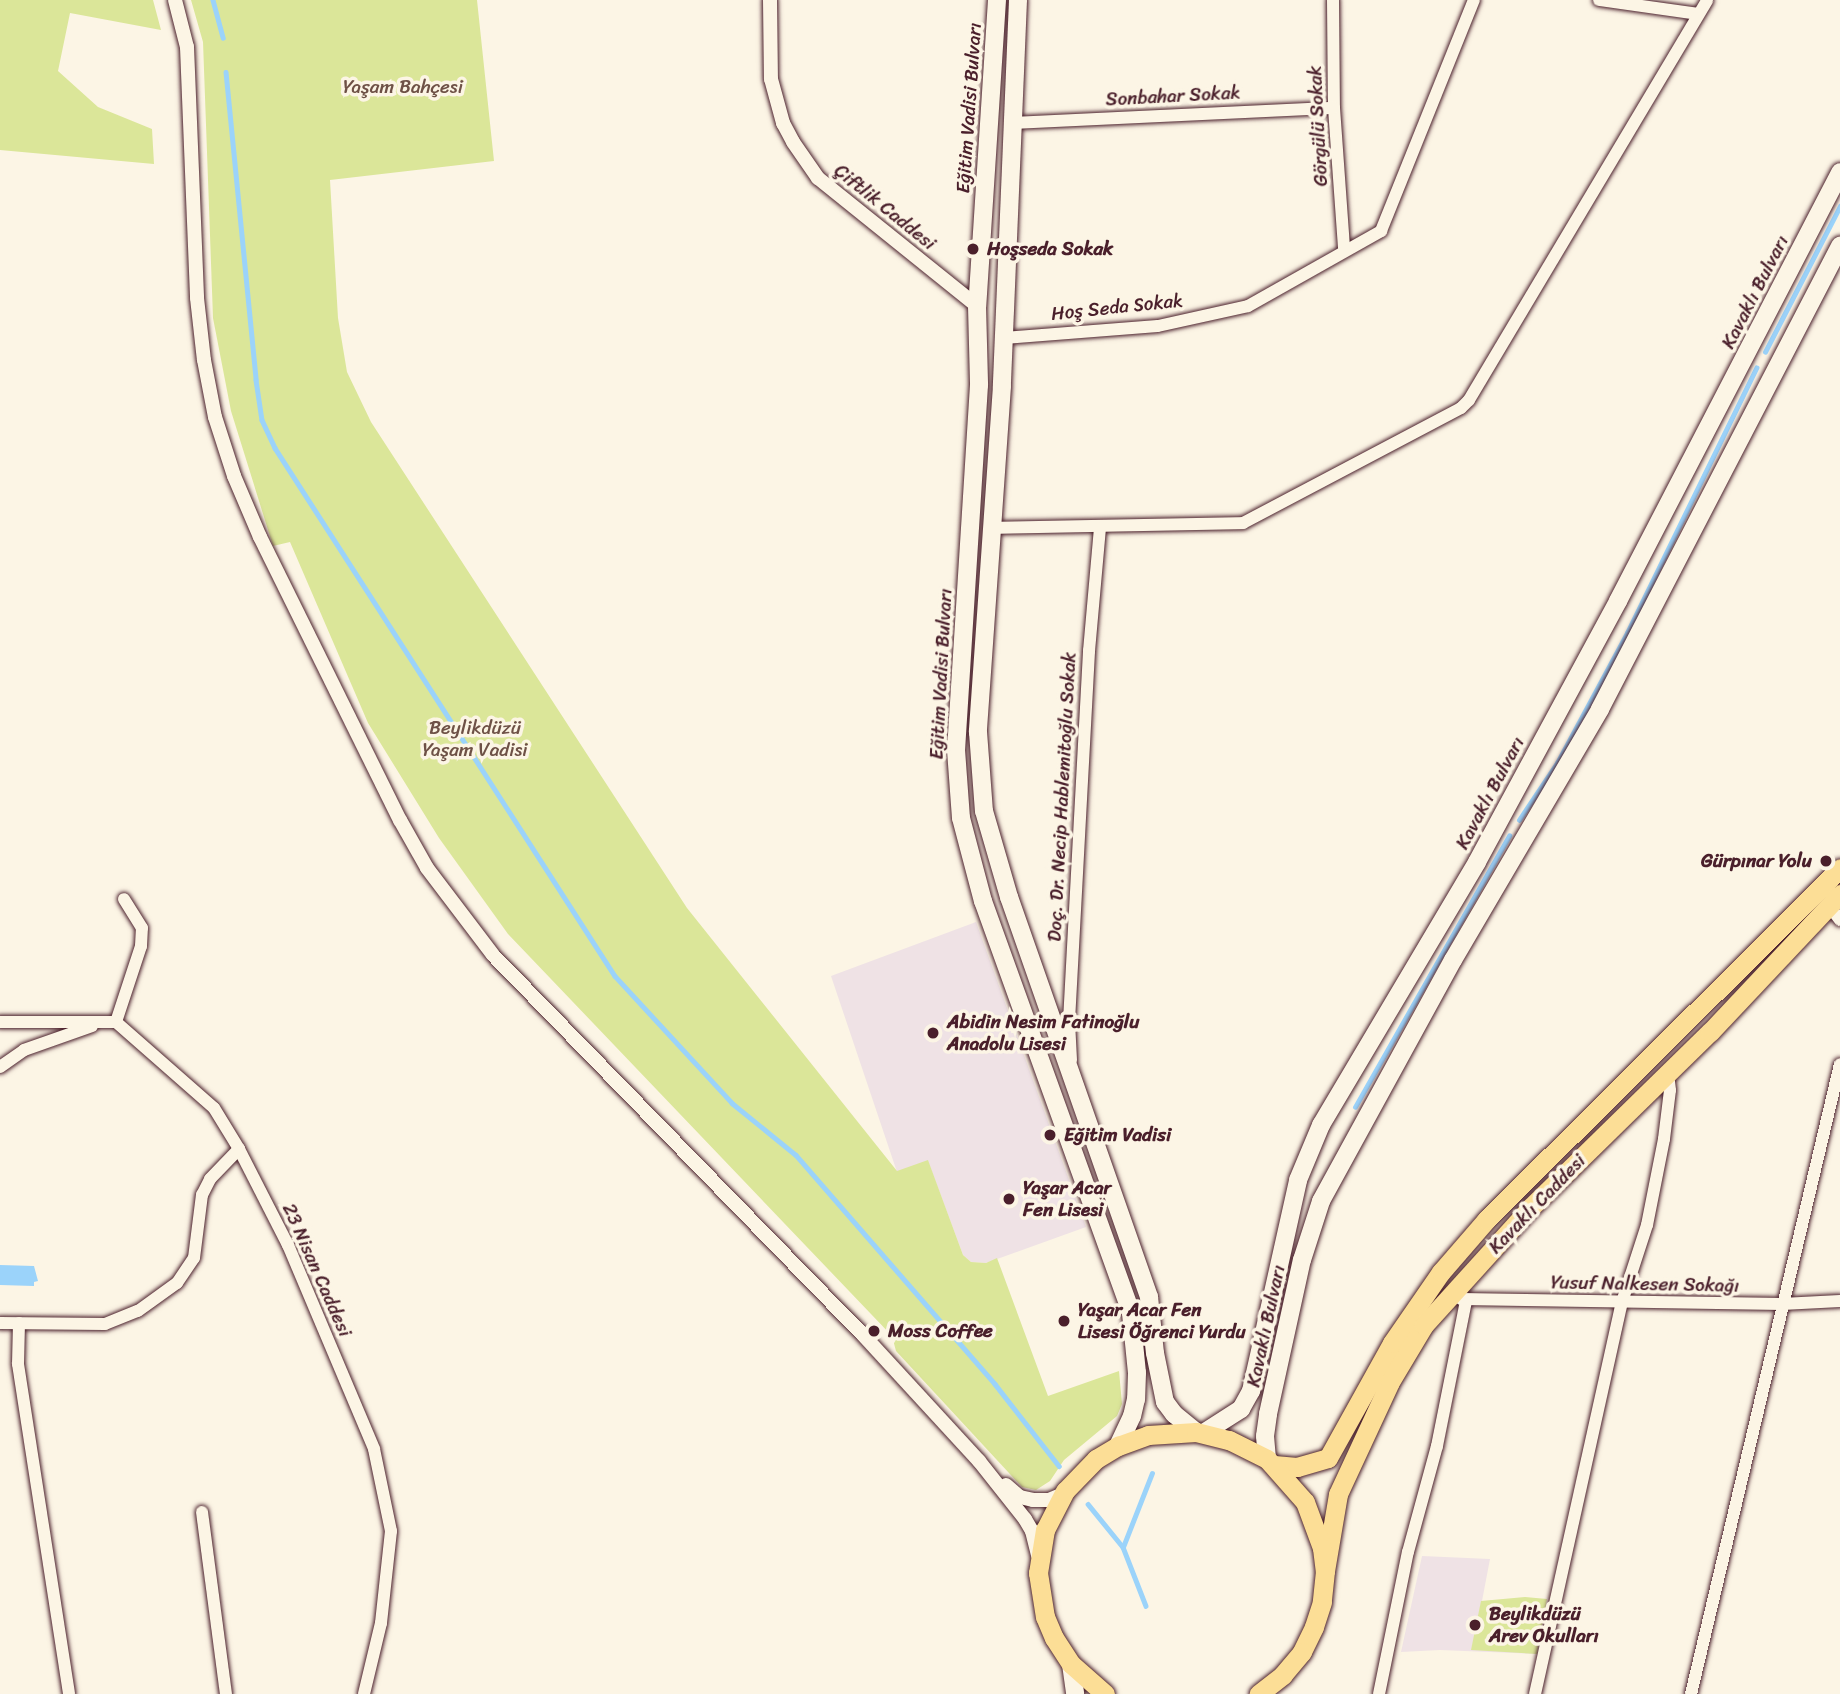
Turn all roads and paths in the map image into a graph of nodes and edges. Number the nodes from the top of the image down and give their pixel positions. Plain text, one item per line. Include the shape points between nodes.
1 (175, 0) edge
2 (770, 0) edge
3 (997, 0) edge
4 (1018, 0) edge
5 (1333, 0) edge
6 (1474, 0) edge
7 (1599, 0) edge
8 (1707, 0) edge
9 (1698, 14) junction
10 (1334, 108) junction
11 (1013, 123) junction
12 (1840, 172) edge
13 (1840, 246) edge
14 (1344, 249) junction
15 (977, 306) junction
16 (979, 337) junction
17 (1004, 338) junction
18 (992, 528) junction
19 (1100, 528) junction
20 (1840, 867) edge
21 (124, 899) dead end
22 (1836, 906) edge
23 (0, 1022) edge
24 (110, 1023) junction
25 (1840, 1064) edge
26 (0, 1067) edge
27 (1071, 1068) junction
28 (1668, 1073) junction
29 (239, 1149) junction
30 (1459, 1298) junction
31 (1840, 1301) edge
32 (1622, 1302) junction
33 (1782, 1304) junction
34 (0, 1323) edge
35 (19, 1323) junction
36 (1201, 1432) junction
37 (1118, 1446) junction
38 (979, 1461) junction
39 (1271, 1462) junction
40 (1063, 1494) junction
41 (202, 1512) dead end
42 (1039, 1560) junction
43 (1325, 1571) junction
44 (1070, 1664) junction
45 (1283, 1675) junction
46 (69, 1694) edge
47 (226, 1694) edge
48 (364, 1694) edge
49 (1075, 1694) edge
50 (1105, 1694) edge
51 (1259, 1694) edge
52 (1278, 1694) edge
53 (1379, 1694) edge
54 (1535, 1694) edge
55 (1691, 1694) edge

1 - 38 street via 187,47 197,298 215,417 260,537 400,820 427,868 493,955
2 - 15 street, Çiftlik Caddesi via 774,97 793,142 818,178
3 - 15 main road, Eğitim Vadisi Bulvarı
4 - 11 main road, Eğitim Vadisi Bulvarı
5 - 10 street, Görgülü Sokak
6 - 14 street, Hoş Seda Sokak via 1381,231
7 - 9 street
8 - 9 street
9 - 19 street via 1461,408 1243,523
10 - 11 street, Sonbahar Sokak
10 - 14 street, Görgülü Sokak
11 - 17 main road, Eğitim Vadisi Bulvarı
12 - 36 main road, Kavaklı Bulvarı via 1618,601 1476,862 1321,1125 1298,1180 1251,1391 1241,1409
13 - 39 main road, Kavaklı Bulvarı via 1600,709 1453,960 1321,1201 1302,1260 1268,1414 1265,1436
14 - 17 street, Hoş Seda Sokak via 1248,306 1158,326
15 - 16 main road, Eğitim Vadisi Bulvarı
16 - 17 main road
16 - 37 main road, Eğitim Vadisi Bulvarı via 956,750 961,818 983,901 1131,1313 1136,1399
17 - 18 main road, Eğitim Vadisi Bulvarı
18 - 19 street
18 - 27 main road, Eğitim Vadisi Bulvarı via 978,732 984,811 1009,897
19 - 27 street, Doç. Dr. Necip Hablemitoğlu Sokak via 1069,1021
20 - 39 main road, Kavaklı Caddesi via 1441,1272 1392,1343 1328,1458 1297,1467
21 - 24 street via 142,928 141,946
22 - 28 main road, Kavaklı Caddesi
23 - 24 street
24 - 26 street via 24,1050
24 - 29 street, 23 Nisan Caddesi via 214,1108
25 - 33 street
27 - 36 main road, Eğitim Vadisi Bulvarı via 1149,1297 1166,1402 1174,1414
28 - 30 main road, Kavaklı Caddesi via 1530,1208
28 - 32 street via 1666,1127 1652,1200
29 - 35 street via 210,1179 202,1195 194,1258 177,1283 138,1311 105,1324
29 - 48 street, 23 Nisan Caddesi via 288,1245 374,1448 391,1531 382,1623
30 - 32 street, Yusuf Nalkesen Sokağı
30 - 43 main road, Kavaklı Caddesi via 1424,1325 1390,1382 1338,1494
30 - 53 street via 1437,1446 1408,1552
31 - 33 street, Yusuf Nalkesen Sokağı
32 - 33 street, Yusuf Nalkesen Sokağı
32 - 54 street
33 - 55 street
34 - 35 street
35 - 46 street via 18,1364
36 - 37 main road via 1148,1435
36 - 39 main road via 1229,1440
37 - 40 main road via 1096,1459
38 - 40 street via 1025,1499 1049,1500
38 - 42 street via 1025,1519
39 - 43 main road via 1305,1502 1317,1527
40 - 42 main road via 1045,1530
41 - 47 street
42 - 44 main road via 1045,1617
43 - 45 main road via 1314,1628
44 - 49 main road
44 - 50 main road
45 - 51 main road
45 - 52 main road

